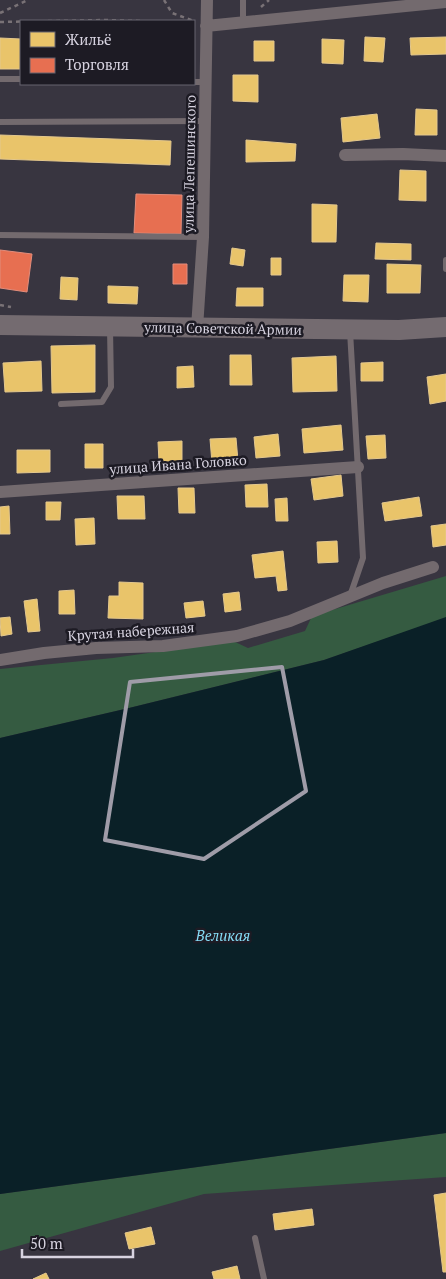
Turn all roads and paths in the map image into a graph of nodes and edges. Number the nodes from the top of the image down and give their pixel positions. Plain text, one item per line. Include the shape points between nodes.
1 (28, 0) edge
2 (164, 0) edge
3 (207, 0) edge
4 (243, 0) edge
5 (446, 2) edge
6 (0, 13) edge
7 (192, 20) edge
8 (0, 22) edge
9 (20, 22) edge
10 (243, 22) junction
11 (206, 26) junction
12 (0, 79) edge
13 (20, 79) edge
14 (200, 82) edge
15 (205, 121) junction
16 (0, 122) edge
17 (345, 155) dead end
18 (446, 156) edge
19 (0, 234) edge
20 (203, 238) junction
21 (446, 260) edge
22 (446, 269) edge
23 (0, 325) edge
24 (110, 326) junction
25 (446, 327) edge
26 (197, 328) junction
27 (350, 329) junction
28 (61, 404) dead end
29 (358, 467) junction
30 (0, 492) edge
31 (433, 567) dead end
32 (350, 597) junction
33 (0, 660) edge
34 (255, 1238) dead end
35 (264, 1279) edge

1 - 6 path
2 - 7 path via 172,12
3 - 11 street, улица Лепешинского
4 - 10 lane
5 - 10 street
8 - 9 path
10 - 11 street
11 - 14 street, улица Лепешинского
12 - 13 lane
14 - 15 street, улица Лепешинского
15 - 16 lane
15 - 20 street, улица Лепешинского
17 - 18 street
19 - 20 lane
20 - 26 street, улица Лепешинского
21 - 22 lane
23 - 24 main road, улица Советской Армии
24 - 26 main road, улица Советской Армии
24 - 28 lane via 111,387 102,402
25 - 27 main road, улица Советской Армии
26 - 27 main road, улица Советской Армии
27 - 29 lane
29 - 30 street, улица Ивана Головко
29 - 32 lane via 363,558
31 - 32 street, Крутая набережная
32 - 33 street, Крутая набережная via 290,621 237,636 163,646 44,653
34 - 35 lane

